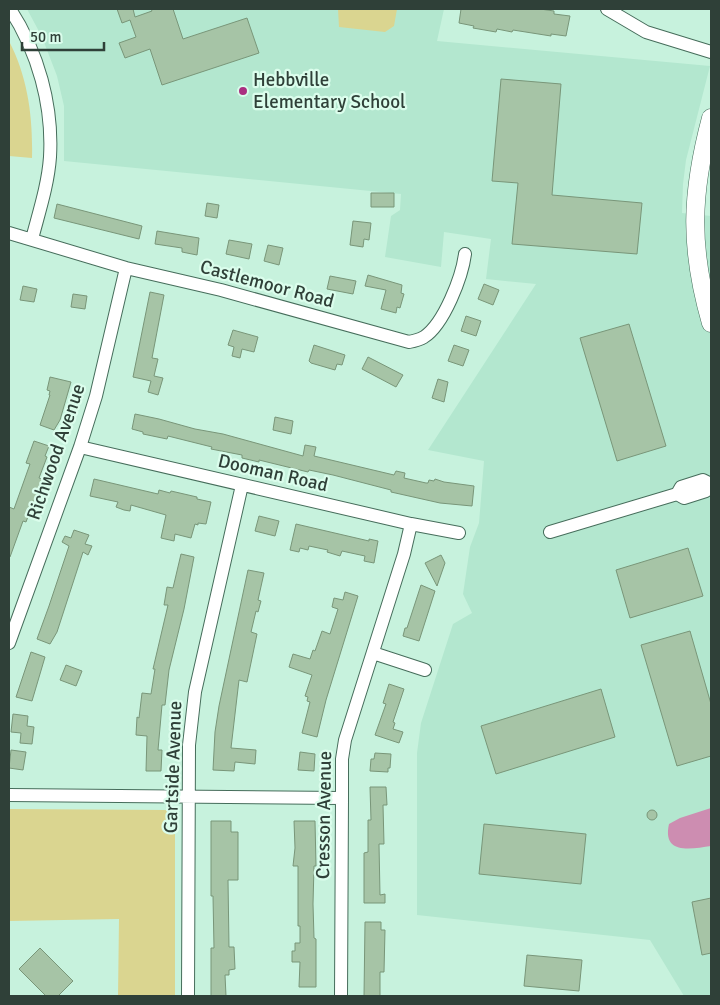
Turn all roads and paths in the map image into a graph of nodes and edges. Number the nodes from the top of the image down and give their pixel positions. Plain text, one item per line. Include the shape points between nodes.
1 (10, 9) edge
2 (607, 9) edge
3 (711, 52) edge
4 (711, 118) edge
5 (9, 233) edge
6 (32, 239) junction
7 (466, 254) dead end
8 (126, 268) junction
9 (711, 323) edge
10 (80, 447) junction
11 (711, 484) edge
12 (242, 485) junction
13 (411, 524) junction
14 (550, 532) dead end
15 (459, 533) dead end
16 (9, 643) edge
17 (373, 653) junction
18 (424, 670) dead end
19 (9, 794) edge
20 (189, 797) junction
21 (342, 798) junction
22 (188, 996) edge
23 (341, 996) edge

1 - 6 street via 39,68 50,129 50,158
2 - 3 street via 646,32
4 - 9 main road via 701,157 694,218 700,274
5 - 6 street, Castlemoor Road
6 - 8 street, Castlemoor Road
7 - 8 street, Castlemoor Road via 459,281 441,318 425,336 409,342 221,290
8 - 10 street, Richwood Avenue via 96,396
10 - 12 street, Dooman Road
10 - 16 street, Richwood Avenue
11 - 14 street via 706,491 684,498 677,494
12 - 13 street, Dooman Road
12 - 20 street, Gartside Avenue via 195,692 189,745
13 - 15 street, Dooman Road
13 - 17 street, Cresson Avenue
17 - 18 street
17 - 21 street, Cresson Avenue via 345,740
19 - 20 street
20 - 21 street
20 - 22 street, Gartside Avenue
21 - 23 street, Cresson Avenue

